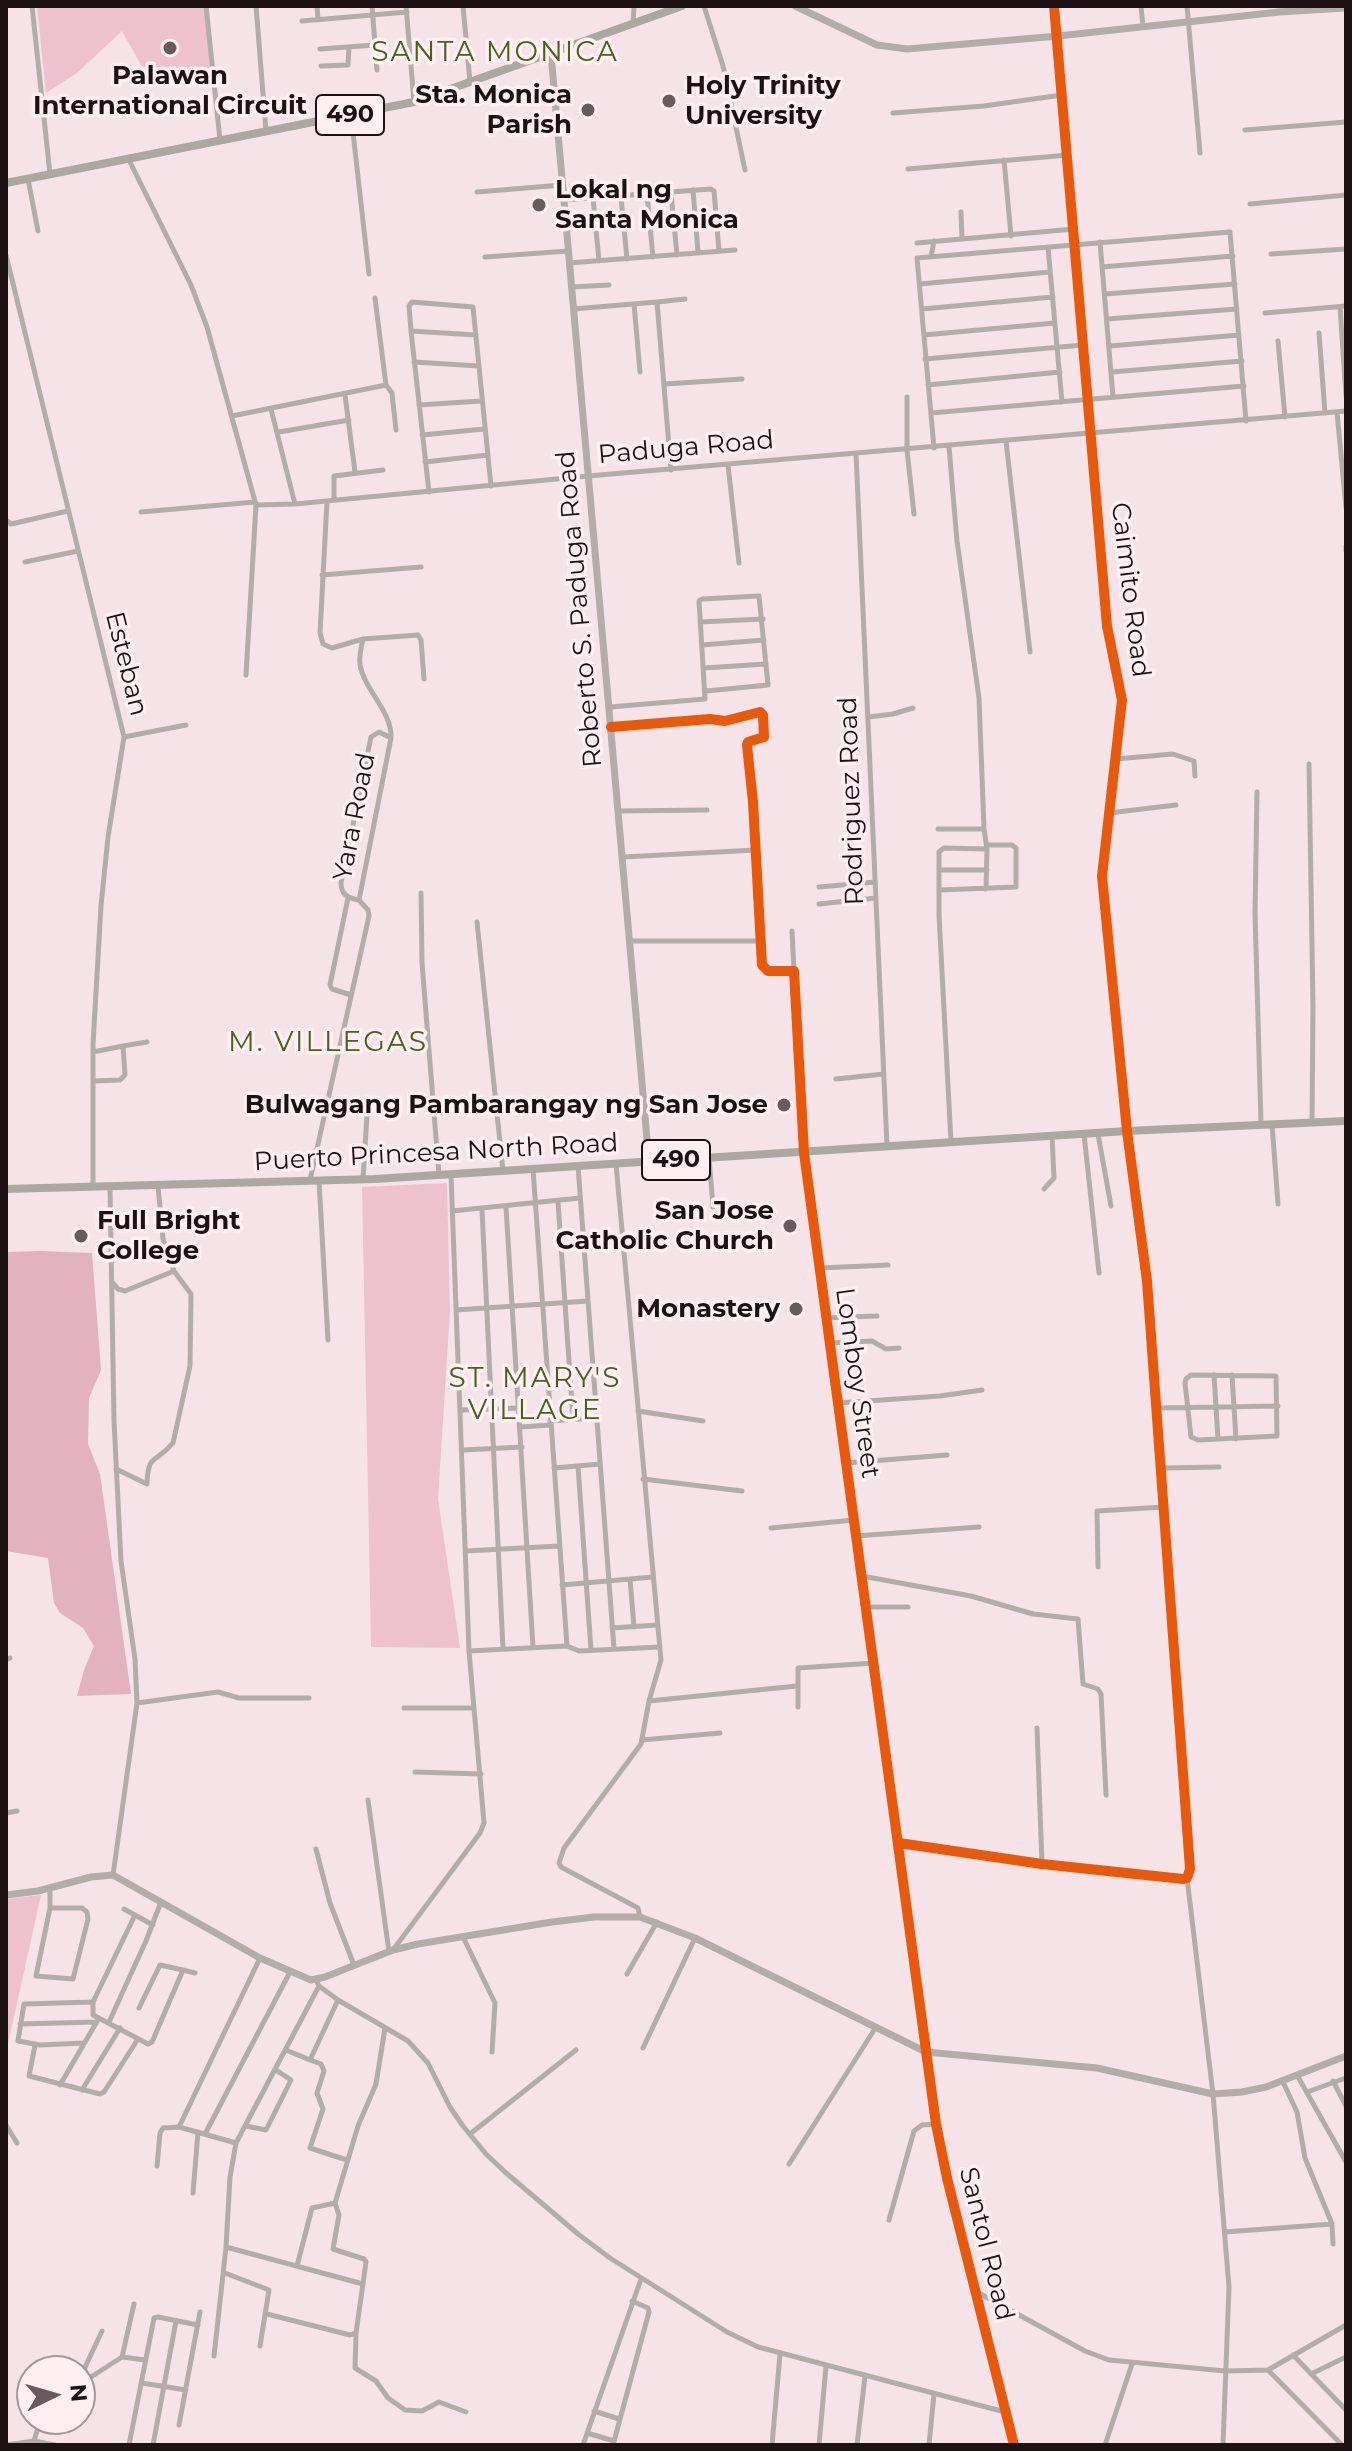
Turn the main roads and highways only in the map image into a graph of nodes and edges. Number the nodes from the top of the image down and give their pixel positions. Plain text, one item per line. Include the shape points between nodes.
1 (682, 6) edge
2 (6, 183) edge
3 (1346, 1121) edge
4 (6, 1189) edge

1 - 2 main road, 490 via 414,102
3 - 4 main road, Puerto Princesa North Road / 490 via 451,1175

